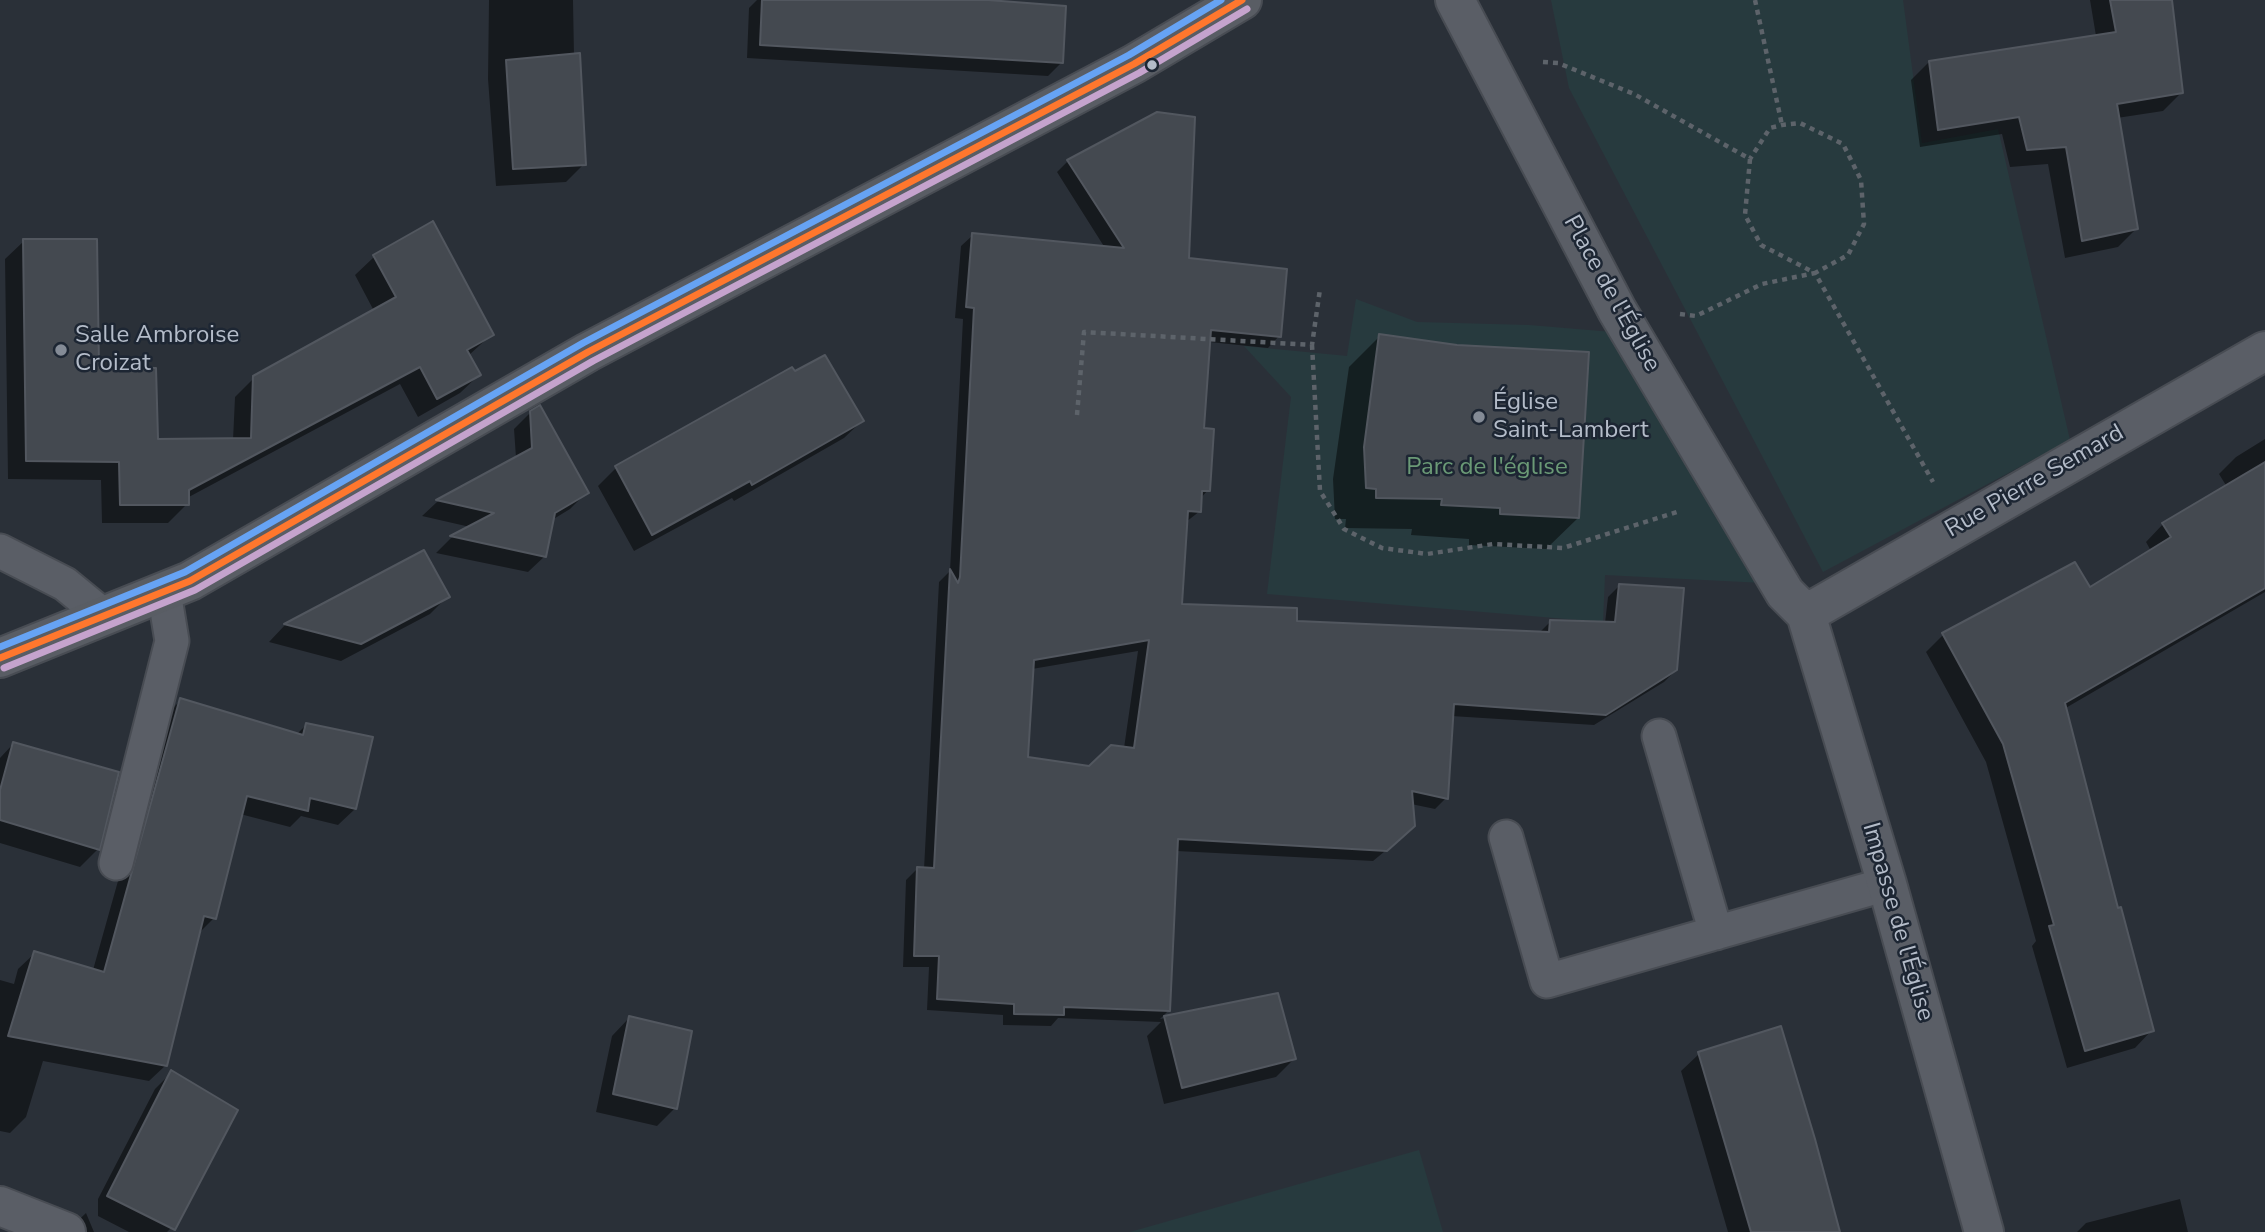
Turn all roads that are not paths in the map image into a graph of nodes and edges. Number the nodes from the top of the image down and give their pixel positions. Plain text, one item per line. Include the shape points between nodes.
1 (1242, 0) edge
2 (1455, 0) edge
3 (2265, 351) edge
4 (0, 551) edge
5 (164, 592) junction
6 (1805, 614) junction
7 (104, 616) junction
8 (0, 658) edge
9 (1660, 736) dead end
10 (1506, 837) dead end
11 (116, 863) dead end
12 (1887, 884) junction
13 (1716, 933) junction
14 (0, 1206) edge
15 (66, 1232) edge
16 (1984, 1232) edge

1 - 5 main road via 1134,64 588,352
2 - 6 street, Place de l'Église via 1617,310 1785,593
3 - 6 street, Rue Pierre Semard
4 - 7 lane via 65,584
5 - 7 main road
5 - 11 lane via 172,641
6 - 12 street, Impasse de l'Église
7 - 8 main road
9 - 13 lane
10 - 13 lane via 1547,981
12 - 13 lane
12 - 16 street, Impasse de l'Église
14 - 15 street

